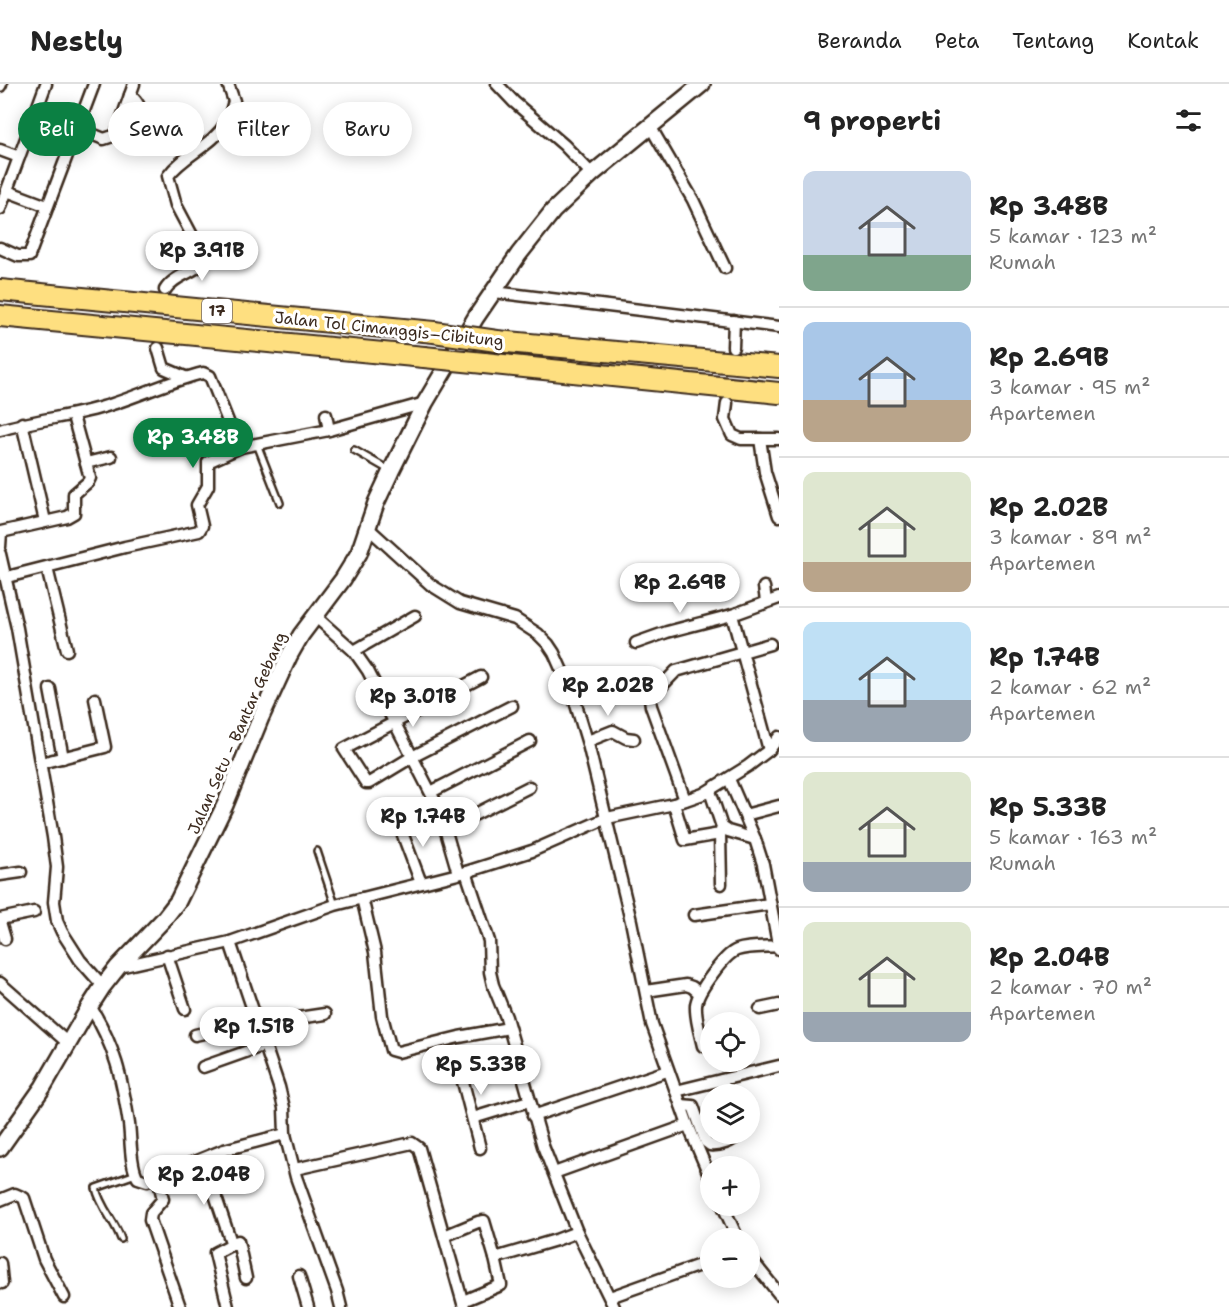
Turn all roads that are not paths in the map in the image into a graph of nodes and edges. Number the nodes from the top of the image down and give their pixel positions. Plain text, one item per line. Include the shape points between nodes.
1 (46, 84) edge
2 (94, 84) edge
3 (228, 84) edge
4 (497, 84) edge
5 (701, 84) edge
6 (87, 102) edge
7 (650, 126) junction
8 (0, 150) edge
9 (66, 156) edge
10 (19, 157) junction
11 (592, 174) junction
12 (4, 195) edge
13 (47, 206) junction
14 (0, 209) edge
15 (0, 248) edge
16 (725, 268) dead end
17 (165, 290) dead end
18 (0, 291) edge
19 (494, 292) junction
20 (0, 316) edge
21 (734, 321) junction
22 (779, 327) edge
23 (733, 347) dead end
24 (158, 348) tunnel mouth
25 (779, 367) edge
26 (185, 377) junction
27 (779, 393) edge
28 (425, 403) junction
29 (727, 403) dead end
30 (326, 415) dead end
31 (73, 416) junction
32 (22, 423) junction
33 (0, 430) edge
34 (329, 430) junction
35 (760, 439) junction
36 (779, 440) edge
37 (257, 444) junction
38 (241, 447) junction
39 (354, 450) dead end
40 (111, 458) dead end
41 (86, 463) junction
42 (391, 471) junction
43 (280, 503) dead end
44 (779, 516) edge
45 (45, 521) junction
46 (368, 528) junction
47 (1, 532) edge
48 (0, 547) edge
49 (0, 554) edge
50 (47, 568) junction
51 (7, 578) junction
52 (764, 587) dead end
53 (779, 598) edge
54 (766, 602) junction
55 (732, 615) junction
56 (315, 616) junction
57 (415, 616) dead end
58 (636, 643) dead end
59 (770, 645) dead end
60 (67, 650) dead end
61 (354, 651) junction
62 (742, 653) junction
63 (481, 677) dead end
64 (50, 689) dead end
65 (95, 699) dead end
66 (512, 706) dead end
67 (393, 722) junction
68 (779, 737) edge
69 (634, 739) dead end
70 (530, 741) dead end
71 (588, 741) junction
72 (769, 750) junction
73 (412, 757) junction
74 (63, 758) junction
75 (41, 763) junction
76 (729, 779) junction
77 (529, 787) dead end
78 (710, 791) junction
79 (431, 792) junction
80 (679, 802) junction
81 (779, 806) edge
82 (745, 815) junction
83 (607, 818) junction
84 (398, 822) dead end
85 (446, 829) junction
86 (721, 830) junction
87 (755, 839) junction
88 (317, 851) dead end
89 (21, 872) dead end
90 (462, 873) junction
91 (0, 875) edge
92 (421, 884) junction
93 (721, 884) dead end
94 (362, 898) junction
95 (770, 904) junction
96 (335, 905) junction
97 (34, 912) dead end
98 (694, 915) dead end
99 (0, 921) edge
100 (777, 931) edge
101 (5, 939) dead end
102 (230, 942) junction
103 (779, 947) edge
104 (167, 955) junction
105 (118, 967) junction
106 (0, 983) edge
107 (103, 986) junction
108 (646, 991) junction
109 (699, 993) junction
110 (779, 1005) edge
111 (90, 1006) junction
112 (184, 1009) dead end
113 (760, 1009) dead end
114 (325, 1014) dead end
115 (257, 1023) junction
116 (509, 1028) junction
117 (700, 1032) edge
118 (195, 1035) dead end
119 (69, 1044) junction
120 (265, 1045) junction
121 (779, 1066) edge
122 (203, 1067) dead end
123 (668, 1071) junction
124 (722, 1080) junction
125 (463, 1082) dead end
126 (723, 1084) edge
127 (676, 1091) junction
128 (529, 1101) junction
129 (681, 1106) junction
130 (533, 1116) junction
131 (472, 1118) junction
132 (688, 1125) junction
133 (700, 1125) edge
134 (285, 1134) junction
135 (0, 1148) edge
136 (480, 1148) dead end
137 (701, 1156) edge
138 (203, 1158) junction
139 (295, 1169) junction
140 (554, 1173) junction
141 (136, 1174) junction
142 (158, 1178) junction
143 (0, 1200) edge
144 (577, 1232) junction
145 (444, 1236) junction
146 (121, 1239) dead end
147 (232, 1245) junction
148 (495, 1258) junction
149 (0, 1263) edge
150 (700, 1266) edge
151 (760, 1270) edge
152 (299, 1276) dead end
153 (246, 1278) dead end
154 (3, 1283) dead end
155 (779, 1294) edge
156 (64, 1297) dead end
157 (612, 1302) edge
158 (463, 1304) edge
159 (180, 1307) edge
160 (228, 1307) edge
161 (308, 1307) edge
162 (341, 1307) edge

1 - 10 street
2 - 6 street
3 - 17 street via 234,100 226,123 168,176 176,205 203,263 178,276
4 - 11 street
5 - 7 main road, Jalan Setu - Bantar Gebang
7 - 11 main road, Jalan Setu - Bantar Gebang
7 - 16 street via 693,200
8 - 10 street
9 - 13 street
10 - 12 street
11 - 19 main road, Jalan Setu - Bantar Gebang via 553,211
12 - 13 street
12 - 14 street
13 - 15 street via 29,256
18 - 25 highway, Jalan Tol Cimanggis–Cibitung / 17, bridge
19 - 21 street
19 - 28 main road, Jalan Setu - Bantar Gebang
20 - 27 highway, Jalan Tol Cimanggis–Cibitung / 17, bridge
21 - 22 street
21 - 23 street
24 - 26 street via 164,368
26 - 31 street
26 - 38 street via 208,374
28 - 34 street
28 - 42 main road, Jalan Setu - Bantar Gebang
29 - 35 street via 725,419 732,435
30 - 34 street
31 - 32 street
31 - 41 street
32 - 33 street
32 - 45 street
34 - 37 street
35 - 36 street
35 - 44 street via 765,472
37 - 38 street
37 - 43 lane
38 - 50 street via 208,462 208,486 197,505 202,526 199,531
39 - 42 lane
40 - 41 street
41 - 45 street via 90,478 74,495 74,513
42 - 46 main road, Jalan Setu - Bantar Gebang
45 - 47 street
46 - 56 main road, Jalan Setu - Bantar Gebang via 359,553
46 - 71 street via 447,596 515,619 538,634 563,671
47 - 48 street
49 - 51 street
50 - 51 street
50 - 60 street
51 - 75 street
52 - 54 street
53 - 54 street
54 - 55 street
55 - 58 street
55 - 62 street
56 - 61 street
56 - 105 main road, Jalan Setu - Bantar Gebang via 289,656 225,805 178,901
57 - 61 street
59 - 62 street
61 - 67 street
62 - 72 street
62 - 80 street via 676,671 650,698
63 - 67 street
64 - 74 street
65 - 74 street via 105,747
66 - 73 street
67 - 73 street
67 - 73 street via 344,750 367,783
68 - 72 street
69 - 71 street via 613,731
70 - 79 street
71 - 83 street
72 - 76 street
73 - 79 street
74 - 75 street
75 - 107 street via 57,867 55,912 70,946
76 - 78 street
76 - 82 street
77 - 85 street
78 - 80 street
78 - 86 street
79 - 85 street
80 - 83 street
80 - 86 street via 683,839
81 - 82 street
82 - 87 street
83 - 90 street via 531,851
83 - 108 street
84 - 92 street
85 - 90 street
86 - 87 street
86 - 93 street
87 - 95 street
88 - 96 lane
89 - 91 street
90 - 92 street
90 - 116 street via 489,941 490,972
92 - 94 street
94 - 96 street
94 - 116 street via 391,1050 398,1053
95 - 98 street
95 - 100 street
96 - 102 street
97 - 99 street
99 - 101 street
100 - 103 street
102 - 104 street
102 - 115 street
103 - 109 street via 737,950
104 - 105 street
104 - 112 street
105 - 107 main road, Jalan Setu - Bantar Gebang
106 - 119 street
107 - 111 main road, Jalan Setu - Bantar Gebang
108 - 109 street via 686,985
108 - 123 street
109 - 117 street via 695,1008
110 - 113 street
111 - 119 main road, Jalan Setu - Bantar Gebang
111 - 141 street via 117,1060
114 - 115 street
115 - 118 street
115 - 120 street
116 - 128 street
119 - 135 main road, Jalan Setu - Bantar Gebang
120 - 122 street
120 - 134 street via 284,1108
121 - 124 street
123 - 127 street
123 - 130 street
124 - 126 street
124 - 127 street
125 - 131 street
127 - 129 street
128 - 130 street
128 - 131 street
129 - 132 street
129 - 133 street via 693,1106
130 - 140 street
131 - 136 street
132 - 137 street
132 - 140 street
134 - 138 street
134 - 139 street
138 - 142 street
138 - 147 street
139 - 145 street via 415,1144
139 - 162 street
140 - 144 street
141 - 142 street via 141,1180
141 - 146 lane via 96,1188
142 - 159 street via 163,1199 150,1220
143 - 156 street via 15,1194 24,1198 44,1258
144 - 148 street
144 - 157 street
145 - 148 street via 484,1221
145 - 158 street
147 - 153 street via 238,1242
147 - 160 street via 215,1253
148 - 158 street via 501,1285
149 - 154 street
150 - 157 street
151 - 155 street
152 - 161 street

